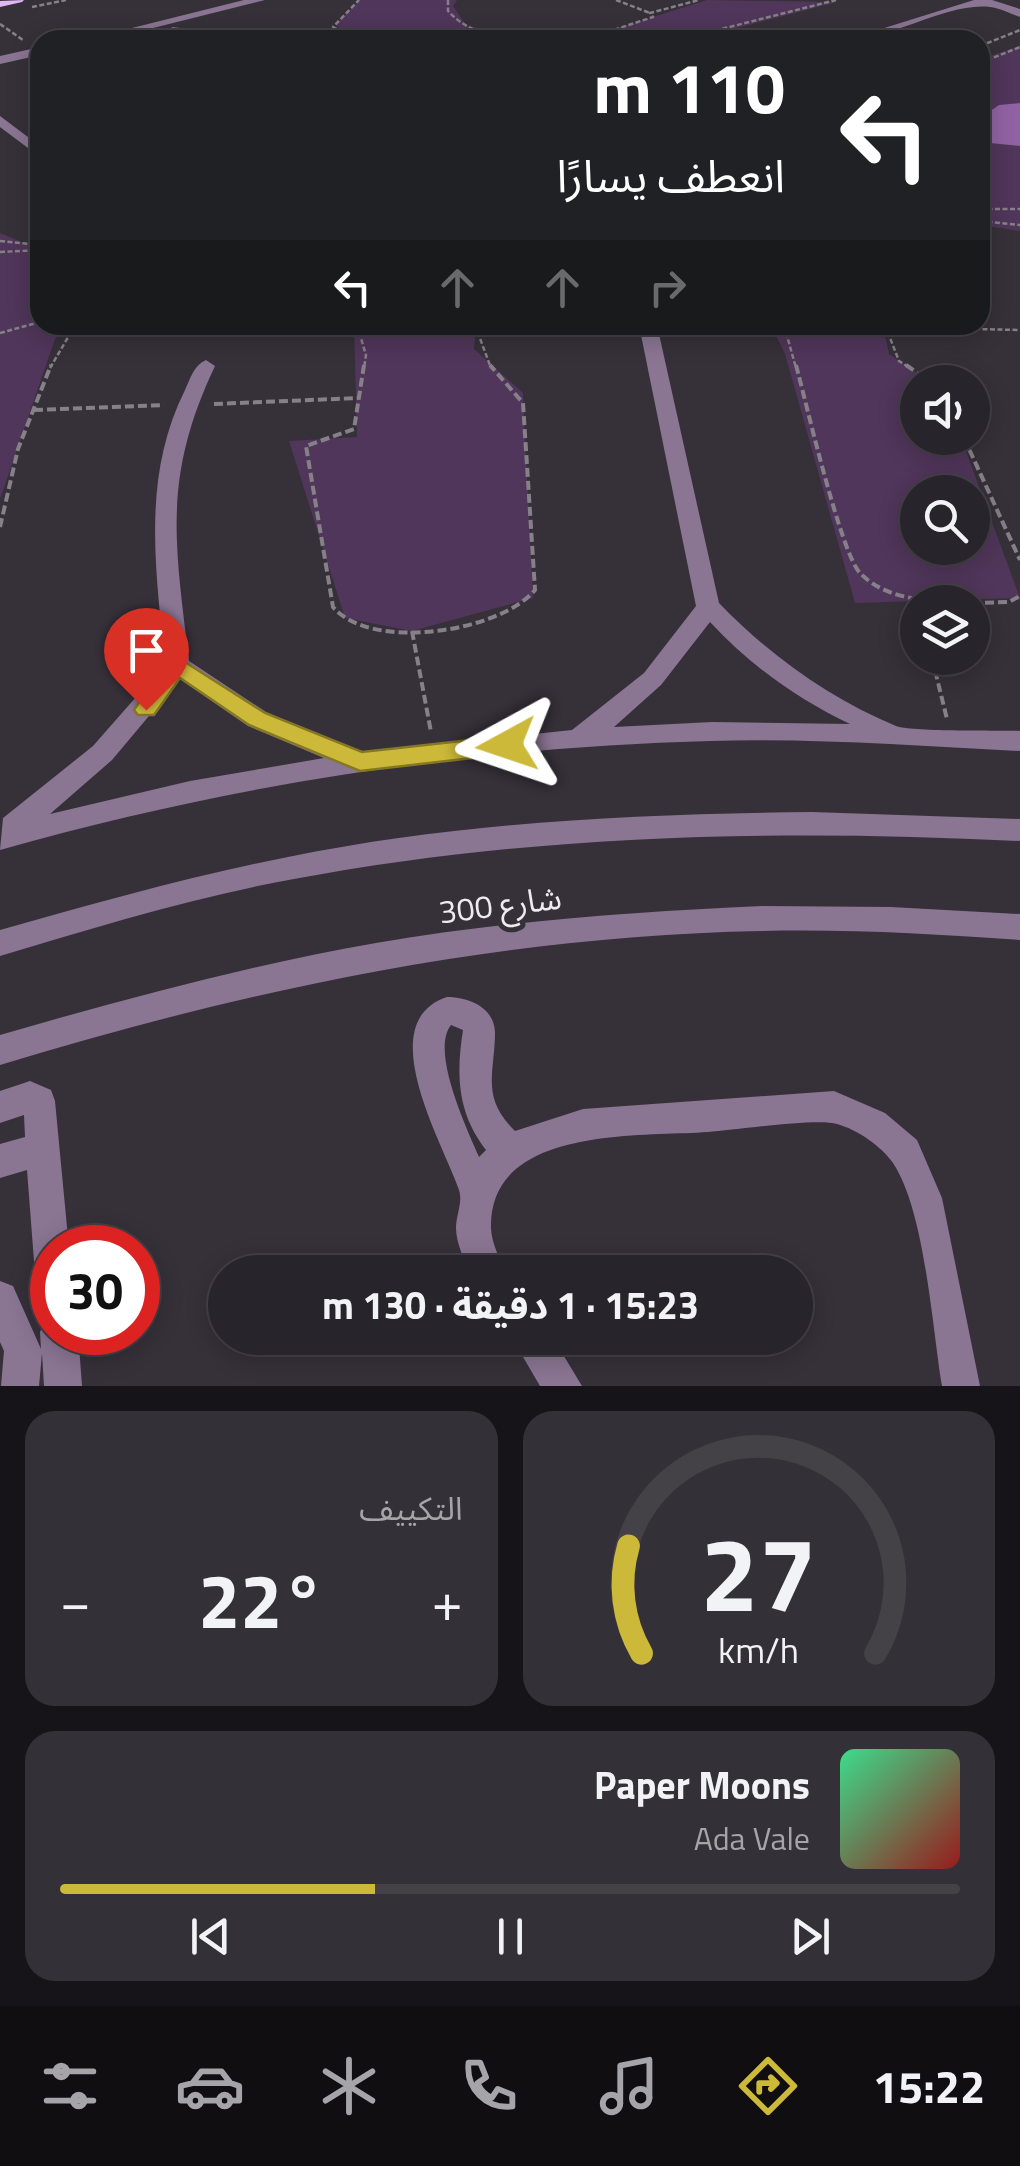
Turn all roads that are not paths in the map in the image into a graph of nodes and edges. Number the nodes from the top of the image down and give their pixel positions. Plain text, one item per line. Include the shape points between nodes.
1 (18, 0) edge
2 (558, 0) edge
3 (931, 0) edge
4 (983, 1) edge
5 (0, 4) edge
6 (542, 4) dead end
7 (258, 9) edge
8 (1020, 13) edge
9 (929, 16) junction
10 (135, 30) edge
11 (884, 30) edge
12 (30, 54) edge
13 (3, 61) edge
14 (0, 120) edge
15 (30, 146) edge
16 (650, 335) edge
17 (206, 366) dead end
18 (708, 606) junction
19 (177, 665) junction
20 (896, 734) junction
21 (580, 738) junction
22 (1020, 741) edge
23 (360, 762) junction
24 (1020, 830) edge
25 (0, 837) edge
26 (988, 924) junction
27 (1020, 927) edge
28 (0, 943) edge
29 (1020, 945) edge
30 (0, 1050) edge
31 (474, 1077) junction
32 (439, 1090) junction
33 (0, 1106) edge
34 (43, 1149) junction
35 (510, 1149) junction
36 (0, 1162) edge
37 (478, 1192) junction
38 (49, 1225) edge
39 (482, 1255) edge
40 (0, 1299) edge
41 (61, 1355) edge
42 (542, 1355) edge
43 (20, 1386) edge
44 (63, 1386) edge
45 (563, 1386) edge
46 (961, 1386) edge

1 - 5 main road
2 - 6 street
3 - 9 street
4 - 8 street
4 - 9 street
7 - 10 street
9 - 11 street
12 - 13 street
14 - 15 street
16 - 18 street
17 - 19 street via 184,405 162,512
18 - 20 street via 785,676
18 - 21 street via 660,676
19 - 23 street via 257,719
19 - 25 street via 105,754
20 - 21 street via 736,731
20 - 22 street
21 - 23 street
23 - 25 street via 138,800
24 - 28 street via 749,820 516,836 341,858 188,889
26 - 27 street, شارع 300
26 - 29 street
26 - 30 street, شارع 300 via 752,916 526,932 205,993
31 - 32 street
31 - 32 street via 479,1029 471,1016 442,1014 426,1036
31 - 35 street via 481,1118
32 - 37 street
33 - 34 street via 36,1097
34 - 36 street
34 - 38 street
35 - 37 street
35 - 46 street via 584,1126 815,1108 834,1107 873,1122 905,1152 924,1191
37 - 39 street via 473,1232
40 - 43 street via 23,1350
41 - 44 street
42 - 45 street

